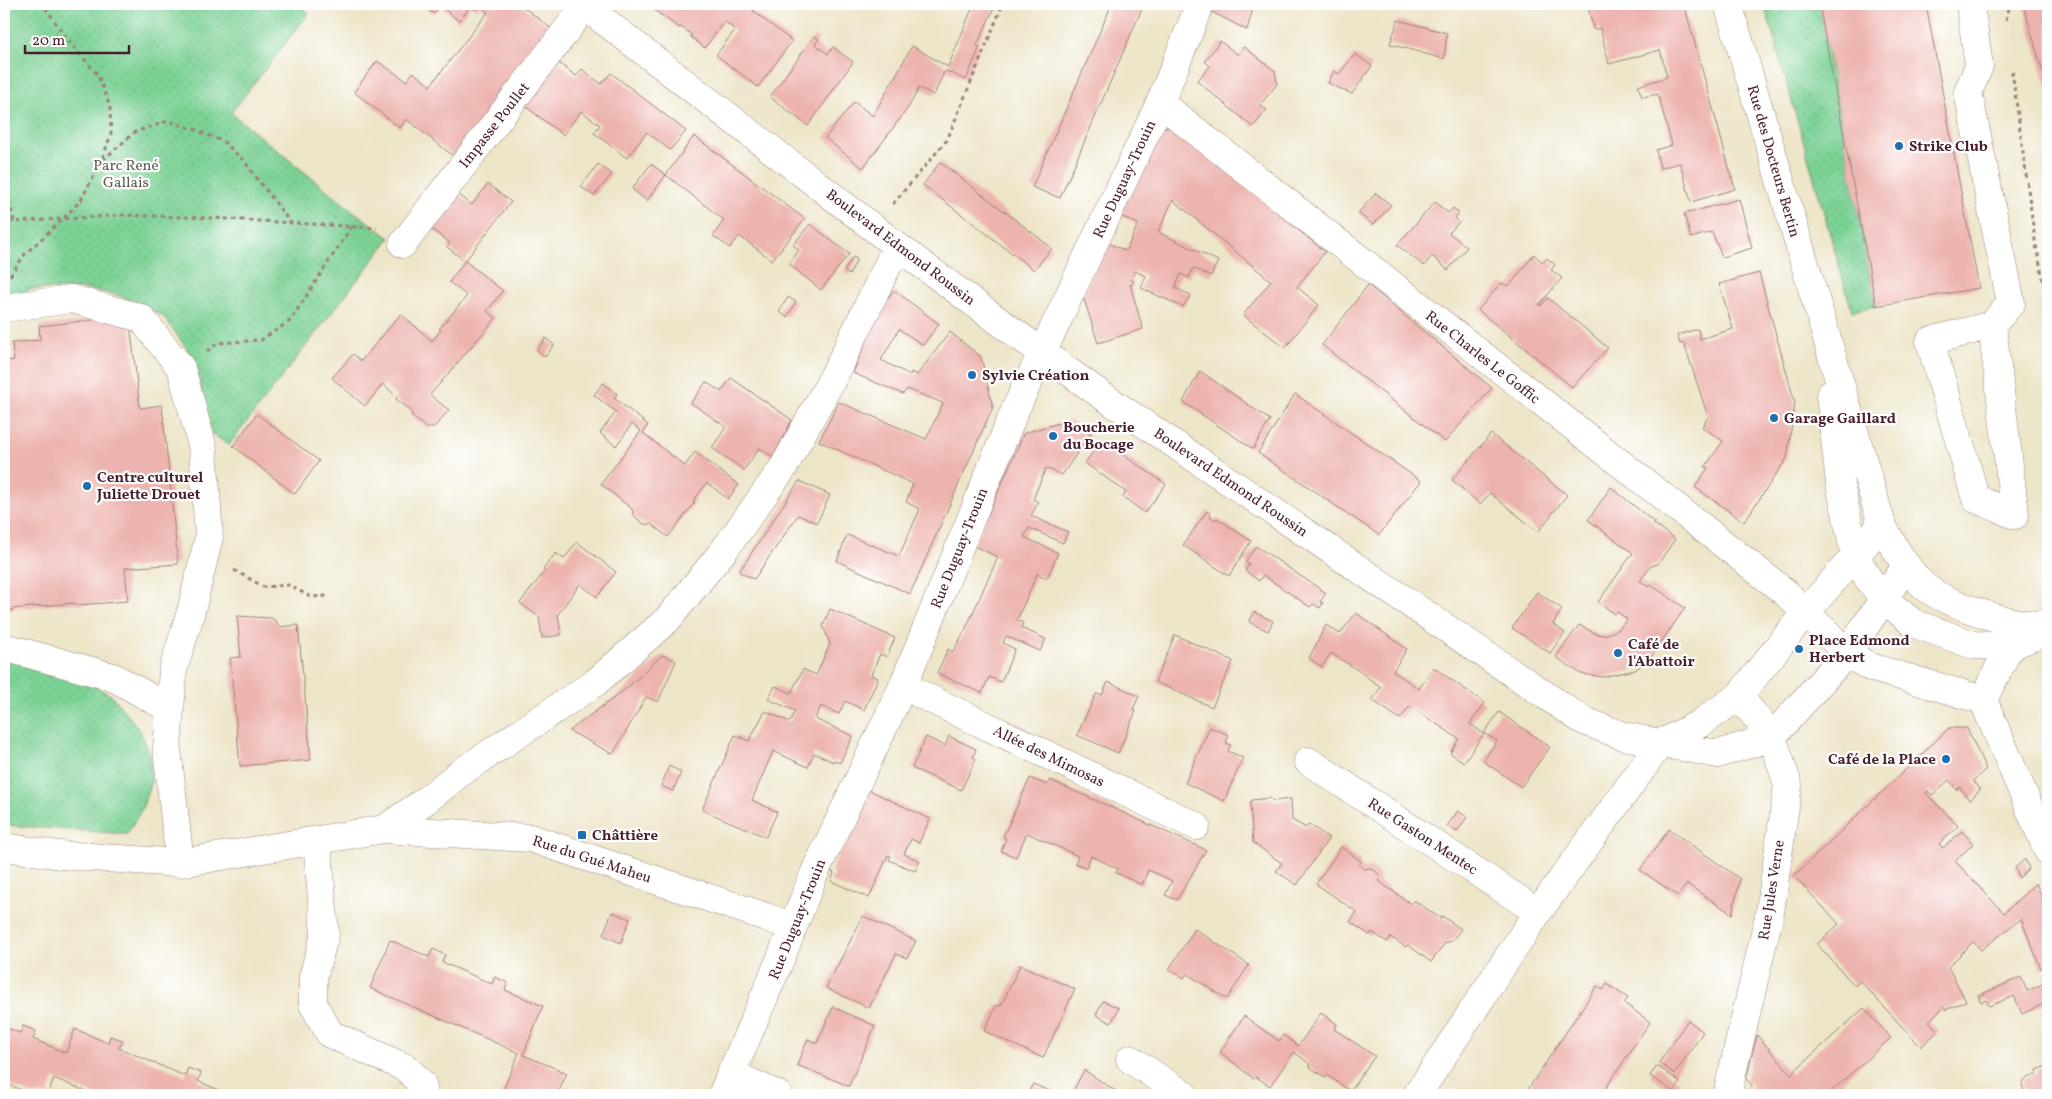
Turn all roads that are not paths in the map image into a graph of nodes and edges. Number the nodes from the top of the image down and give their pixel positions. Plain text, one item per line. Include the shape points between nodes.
1 (1200, 4) edge
2 (1728, 4) edge
3 (1970, 4) edge
4 (584, 5) edge
5 (1160, 103) junction
6 (410, 235) road end
7 (897, 246) junction
8 (5, 295) edge
9 (1820, 319) junction
10 (1992, 326) junction
11 (1042, 351) junction
12 (1882, 525) junction
13 (1855, 555) junction
14 (1906, 566) junction
15 (1884, 599) junction
16 (1805, 613) junction
17 (2048, 623) edge
18 (2048, 631) edge
19 (2010, 646) junction
20 (4, 648) edge
21 (1847, 652) junction
22 (903, 686) junction
23 (1739, 696) junction
24 (1983, 700) junction
25 (170, 709) junction
26 (1772, 737) junction
27 (1660, 744) junction
28 (1308, 761) dead end
29 (1196, 826) dead end
30 (384, 829) junction
31 (317, 840) junction
32 (4, 847) edge
33 (2048, 851) edge
34 (180, 862) junction
35 (1538, 912) junction
36 (793, 927) junction
37 (1130, 1060) dead end
38 (727, 1084) edge
39 (424, 1095) edge
40 (778, 1095) edge
41 (1184, 1095) edge
42 (1416, 1095) edge
43 (1728, 1095) edge

1 - 5 street, Rue Duguay-Trouin
2 - 9 street, Rue des Docteurs Bertin
3 - 10 street via 1979,66 1968,92 2011,303
4 - 6 street, Impasse Poullet
4 - 7 street, Boulevard Edmond Roussin
5 - 11 street, Rue Duguay-Trouin
5 - 16 street, Rue Charles Le Goffic via 1786,593
7 - 11 street, Boulevard Edmond Roussin
7 - 30 street via 836,372 783,468 725,549 667,620 596,682 460,773
8 - 25 street via 72,299 141,318 181,368 203,449 209,537 173,670
9 - 12 street, Rue des Docteurs Bertin
9 - 13 street, Rue des Docteurs Bertin via 1840,484
10 - 10 street via 1930,341 1976,499 2015,516
11 - 22 street, Rue Duguay-Trouin
11 - 27 street, Boulevard Edmond Roussin via 1100,394 1582,720 1623,736
12 - 13 street
12 - 14 street, Rue des Docteurs Bertin
13 - 15 street, Rue des Docteurs Bertin
13 - 16 street
14 - 15 street
14 - 17 street, Rue des Docteurs Bertin via 1925,587 1953,602 1995,618 2029,624
15 - 19 street, Rue des Docteurs Bertin via 1913,624 1949,638 1973,645
15 - 21 street
16 - 21 street, Rue Charles Le Goffic
16 - 23 street
18 - 19 street, Rue des Docteurs Bertin
19 - 24 street
20 - 25 street via 113,677
21 - 24 street, Rue Charles Le Goffic via 1870,667
21 - 26 street
22 - 29 street, Allée des Mimosas
22 - 36 street, Rue Duguay-Trouin via 814,874
23 - 26 street, Rue Jules Verne
23 - 27 street via 1701,723
24 - 33 street
25 - 34 street via 167,749
26 - 27 street via 1718,754
26 - 43 street, Rue Jules Verne via 1788,785 1770,912
27 - 35 street
28 - 35 street, Rue Gaston Mentec
30 - 31 street
30 - 36 street, Rue du Gué Maheu via 530,838
31 - 34 street
31 - 39 street via 325,934 313,978 313,1004 330,1034 406,1068 422,1084
32 - 34 street via 60,855
35 - 42 street
36 - 38 street, Rue Duguay-Trouin
37 - 41 street
38 - 40 street

